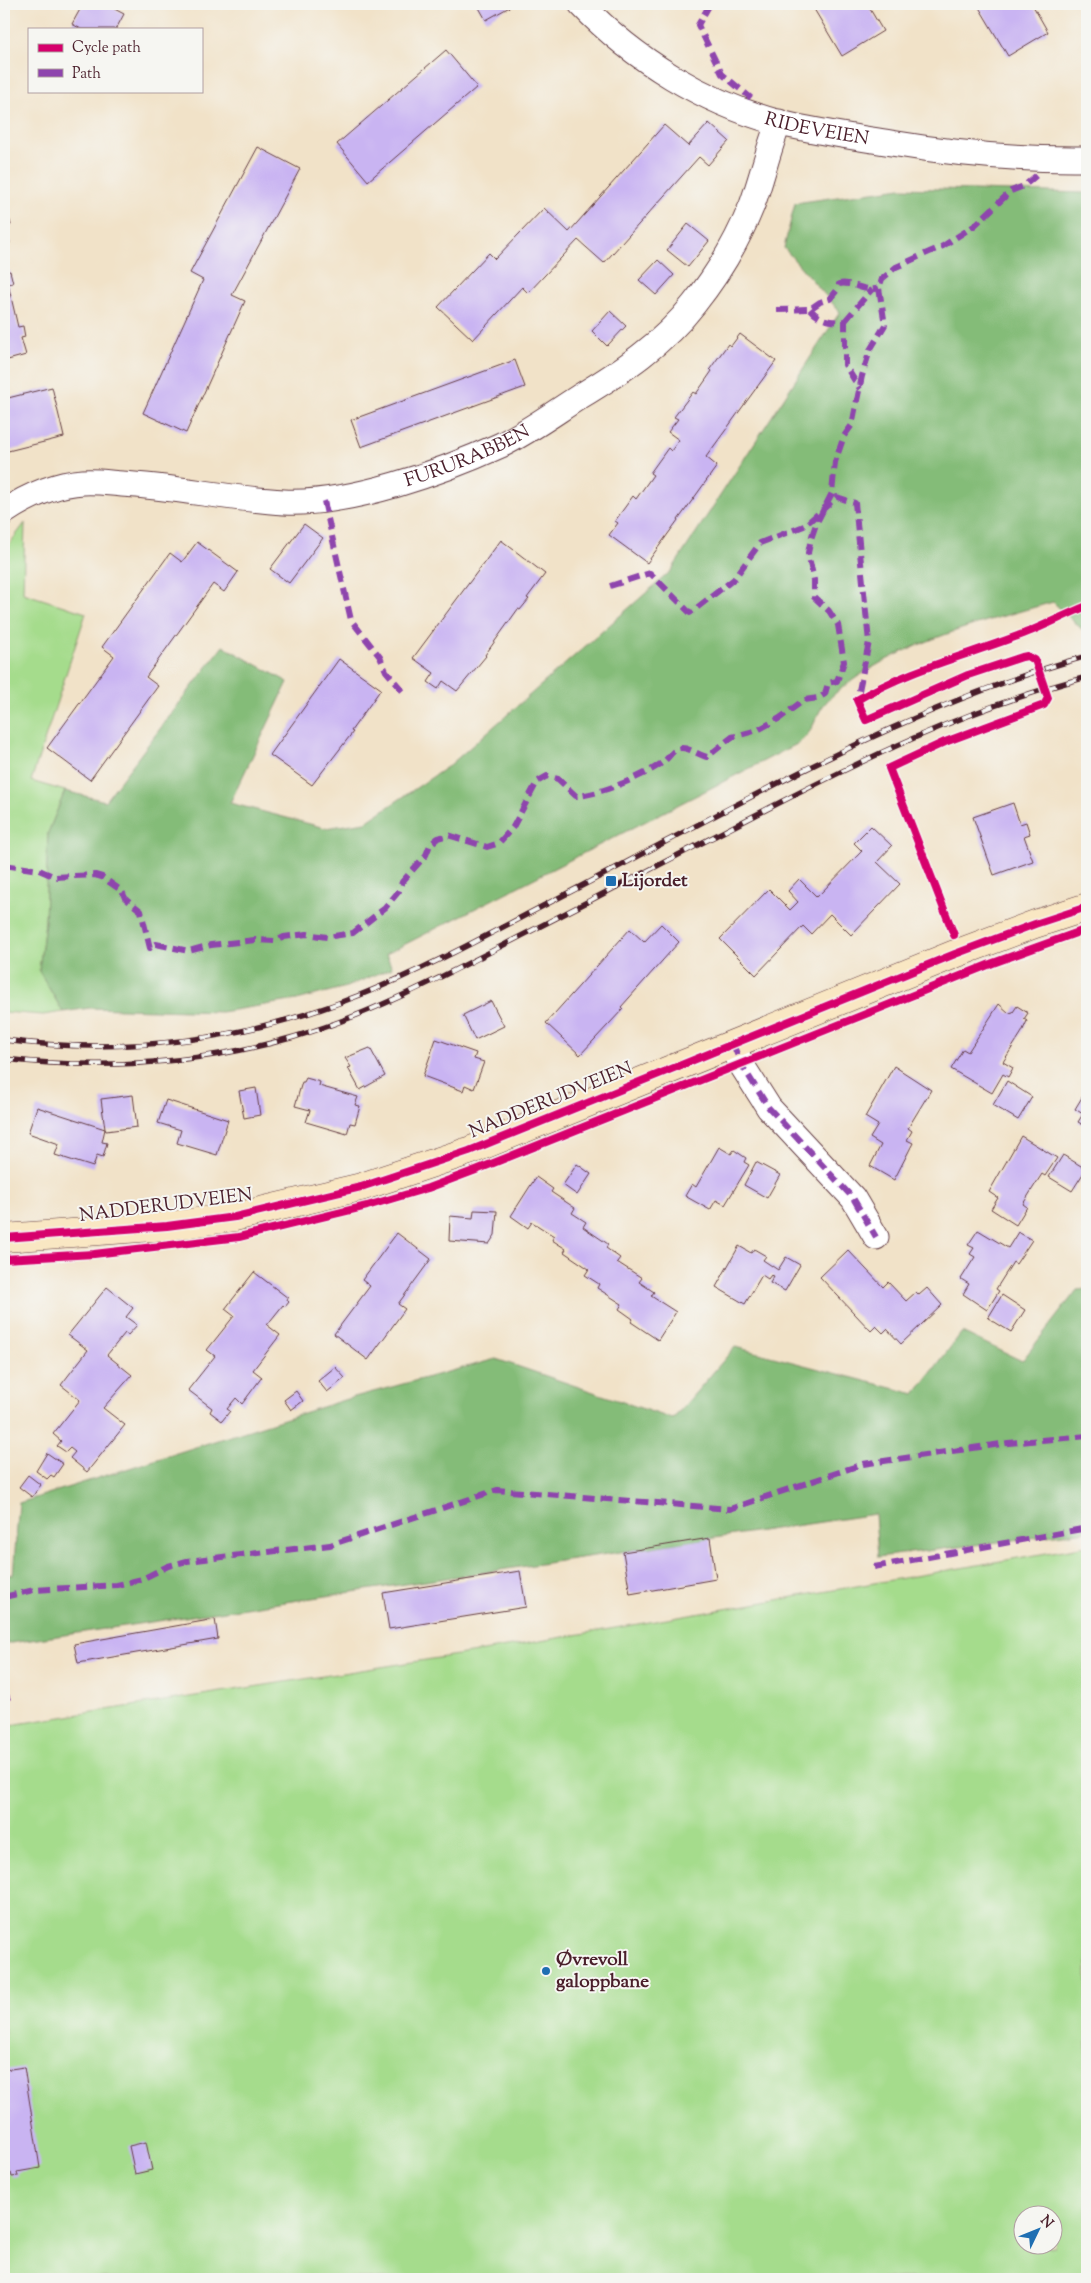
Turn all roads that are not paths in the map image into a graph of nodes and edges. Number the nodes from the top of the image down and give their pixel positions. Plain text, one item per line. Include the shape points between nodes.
1 (581, 4) edge
2 (779, 122) junction
3 (1087, 159) edge
4 (4, 512) edge
5 (1087, 907) edge
6 (732, 1044) junction
7 (876, 1237) dead end
8 (4, 1238) edge

1 - 2 street, RIDEVEIEN via 613,35 667,73 709,97
2 - 3 street, RIDEVEIEN via 976,156
2 - 4 street, FURURABBEN via 752,204 733,247 694,304 646,353 502,445 365,493 324,501 285,502 153,486 84,482 27,496
5 - 6 main road, NADDERUDVEIEN via 977,946
6 - 7 street via 770,1108 853,1198
6 - 8 main road, NADDERUDVEIEN via 421,1169 317,1199 235,1217 167,1226

